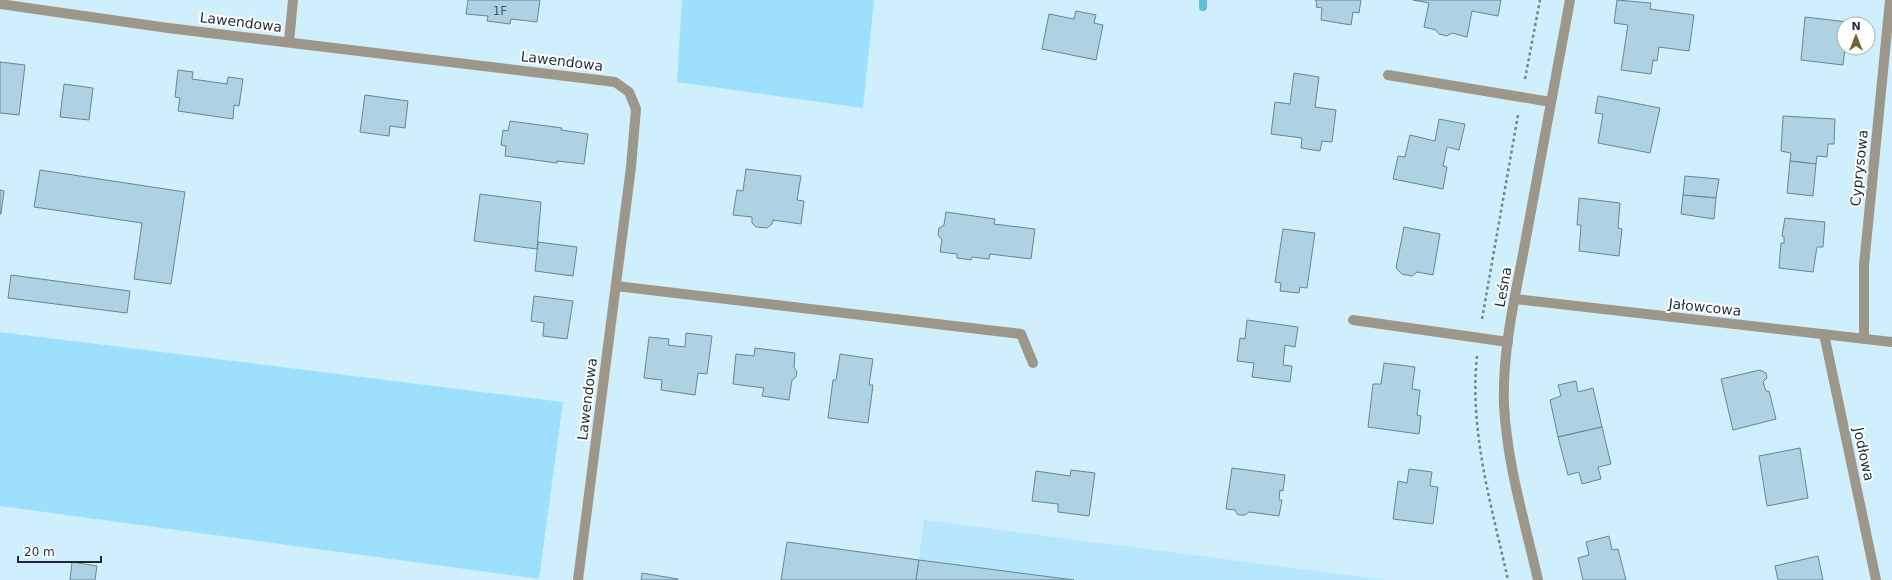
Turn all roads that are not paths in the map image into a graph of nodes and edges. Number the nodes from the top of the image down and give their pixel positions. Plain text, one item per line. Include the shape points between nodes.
1 (293, 0) edge
2 (1570, 0) edge
3 (1890, 0) edge
4 (0, 4) edge
5 (289, 42) junction
6 (1388, 75) dead end
7 (1551, 102) junction
8 (616, 286) junction
9 (1515, 299) junction
10 (1353, 320) dead end
11 (1824, 334) junction
12 (1864, 338) junction
13 (1508, 342) junction
14 (1892, 342) edge
15 (1033, 363) dead end
16 (578, 580) edge
17 (1538, 580) edge
18 (1876, 580) edge

1 - 5 street
2 - 7 street, Leśna
3 - 12 street, Cyprysowa via 1864,265
4 - 5 street, Lawendowa
5 - 8 street, Lawendowa via 615,82 629,92 636,109
6 - 7 street
7 - 9 street, Leśna
8 - 15 street via 1021,334
8 - 16 street, Lawendowa
9 - 11 street, Jałowcowa
9 - 13 street, Leśna
10 - 13 street
11 - 12 street, Jałowcowa
11 - 18 street, Jodłowa
12 - 14 street, Jałowcowa
13 - 17 street, Leśna via 1504,391 1507,435

